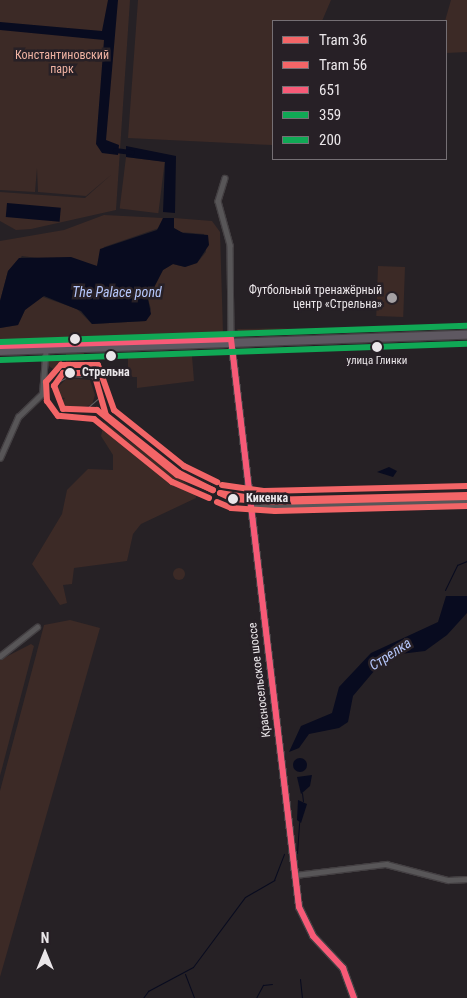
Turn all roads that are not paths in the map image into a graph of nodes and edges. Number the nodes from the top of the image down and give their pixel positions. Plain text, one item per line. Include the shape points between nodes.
1 (225, 178) dead end
2 (467, 330) edge
3 (467, 335) edge
4 (231, 341) junction
5 (0, 346) edge
6 (46, 347) junction
7 (0, 351) edge
8 (0, 458) edge
9 (467, 502) edge
10 (250, 506) junction
11 (37, 627) dead end
12 (0, 656) edge
13 (295, 875) junction
14 (467, 879) edge
15 (354, 998) edge

1 - 4 street via 218,201 230,245
2 - 4 main road
3 - 4 main road
4 - 6 main road
4 - 10 main road, Красносельское шоссе
5 - 6 main road
6 - 7 main road
6 - 8 street via 42,394 18,417
9 - 10 street
10 - 13 main road, Красносельское шоссе
11 - 12 street
13 - 14 street via 386,864 448,880
13 - 15 main road, Красносельское шоссе via 306,924 343,968

